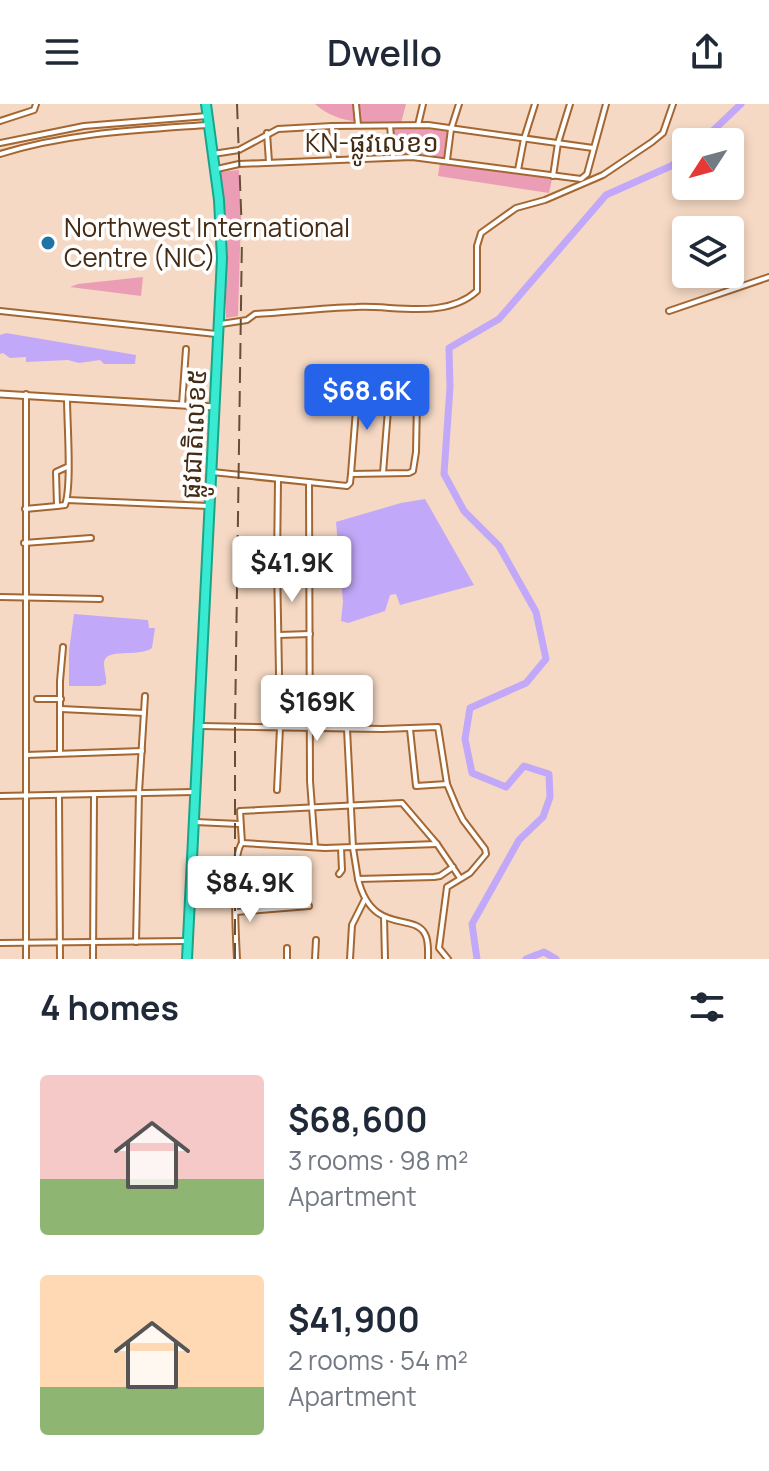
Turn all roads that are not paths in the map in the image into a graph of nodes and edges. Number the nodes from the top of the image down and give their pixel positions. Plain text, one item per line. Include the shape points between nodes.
1 (36, 104) edge
2 (206, 104) edge
3 (356, 104) edge
4 (423, 104) edge
5 (459, 104) edge
6 (535, 104) edge
7 (570, 104) edge
8 (606, 104) edge
9 (673, 104) edge
10 (208, 120) junction
11 (0, 121) edge
12 (417, 125) junction
13 (332, 126) junction
14 (358, 126) junction
15 (390, 126) junction
16 (451, 129) junction
17 (267, 133) junction
18 (524, 139) junction
19 (0, 143) edge
20 (558, 143) junction
21 (593, 148) junction
22 (240, 150) junction
23 (0, 154) edge
24 (213, 154) junction
25 (393, 157) junction
26 (334, 160) junction
27 (447, 161) junction
28 (269, 162) junction
29 (240, 164) junction
30 (215, 169) junction
31 (518, 170) junction
32 (553, 176) junction
33 (769, 277) edge
34 (0, 311) edge
35 (669, 311) dead end
36 (221, 324) junction
37 (220, 334) junction
38 (186, 349) dead end
39 (0, 394) edge
40 (26, 394) junction
41 (389, 397) junction
42 (67, 398) junction
43 (182, 405) junction
44 (216, 407) junction
45 (67, 467) junction
46 (212, 472) junction
47 (383, 473) junction
48 (351, 474) junction
49 (278, 480) junction
50 (309, 482) junction
51 (67, 500) junction
52 (57, 506) junction
53 (211, 506) junction
54 (25, 509) junction
55 (91, 538) dead end
56 (24, 543) junction
57 (277, 564) junction
58 (251, 567) dead end
59 (277, 580) junction
60 (310, 581) junction
61 (0, 597) edge
62 (25, 597) junction
63 (100, 599) dead end
64 (310, 634) junction
65 (279, 635) junction
66 (63, 647) dead end
67 (145, 696) dead end
68 (37, 699) dead end
69 (61, 699) junction
70 (61, 709) junction
71 (144, 713) junction
72 (199, 725) junction
73 (280, 728) junction
74 (410, 728) junction
75 (311, 729) junction
76 (347, 729) junction
77 (142, 751) junction
78 (60, 752) junction
79 (26, 755) junction
80 (447, 784) junction
81 (277, 790) dead end
82 (139, 792) junction
83 (196, 792) junction
84 (94, 795) junction
85 (0, 796) edge
86 (26, 796) junction
87 (59, 796) junction
88 (351, 805) junction
89 (311, 808) junction
90 (195, 822) junction
91 (239, 824) junction
92 (242, 843) junction
93 (437, 844) junction
94 (315, 847) junction
95 (341, 848) junction
96 (353, 848) junction
97 (453, 867) junction
98 (339, 874) dead end
99 (460, 878) junction
100 (358, 879) junction
101 (365, 899) junction
102 (309, 906) dead end
103 (236, 912) junction
104 (384, 917) junction
105 (316, 940) dead end
106 (188, 941) junction
107 (136, 942) junction
108 (0, 943) edge
109 (26, 943) junction
110 (60, 943) junction
111 (93, 943) junction
112 (287, 948) dead end
113 (26, 959) edge
114 (60, 959) edge
115 (93, 959) edge
116 (187, 959) edge
117 (237, 959) edge
118 (287, 959) edge
119 (315, 959) edge
120 (350, 959) edge
121 (385, 959) edge
122 (428, 959) edge
123 (448, 959) edge

1 - 11 street via 29,113
2 - 10 highway, ផ្លូវជាតិលេខ៥
3 - 14 street
4 - 12 street
5 - 16 street
6 - 18 street
7 - 20 street
8 - 21 street
9 - 36 street via 663,133 603,175 516,208 481,233 477,291 467,299 437,308 255,314
10 - 19 street via 84,126
10 - 23 street via 36,142
10 - 24 highway, ផ្លូវជាតិលេខ៥
12 - 15 street
12 - 16 street
13 - 14 street
13 - 17 street
13 - 26 street
14 - 15 street
15 - 25 street
16 - 18 street
16 - 27 street
17 - 22 street
17 - 28 street
18 - 20 street
18 - 31 street
20 - 21 street
20 - 32 street
21 - 32 street, KN-ផ្លូវលេខ១ via 584,179
22 - 24 street
22 - 29 street
24 - 30 highway, ផ្លូវជាតិលេខ៥
25 - 26 street, KN-ផ្លូវលេខ១
25 - 27 street, KN-ផ្លូវលេខ១
26 - 28 street, KN-ផ្លូវលេខ១
27 - 31 street, KN-ផ្លូវលេខ១
28 - 29 street, KN-ផ្លូវលេខ១
29 - 30 street, KN-ផ្លូវលេខ១
30 - 36 highway, ផ្លូវជាតិលេខ៥ via 222,245
31 - 32 street, KN-ផ្លូវលេខ១
33 - 35 street
34 - 37 street
36 - 37 highway, ផ្លូវជាតិលេខ៥
37 - 44 highway, ផ្លូវជាតិលេខ៥
38 - 43 street
39 - 40 street
40 - 42 street
40 - 54 street
41 - 47 street
41 - 47 street via 419,401 416,452 413,471
41 - 48 street via 361,394 356,399
42 - 43 street
42 - 45 street
43 - 44 street
44 - 46 highway, ផ្លូវជាតិលេខ៥
45 - 51 street
45 - 52 street via 56,472
46 - 49 street
46 - 53 highway, ផ្លូវជាតិលេខ៥
47 - 48 street
48 - 50 street via 347,486
49 - 50 street
49 - 57 street
50 - 60 street
51 - 52 street
51 - 53 street
52 - 54 street
53 - 72 highway, ផ្លូវជាតិលេខ៥
54 - 56 street
55 - 56 street
56 - 62 street
57 - 58 street
57 - 59 street
59 - 60 street
59 - 65 street
60 - 64 street
61 - 62 street
62 - 63 street
62 - 79 street
64 - 65 street
64 - 75 street
65 - 73 street
66 - 69 street
67 - 71 street
68 - 69 street
69 - 70 street
70 - 71 street
70 - 78 street
71 - 77 street
72 - 73 street
72 - 83 highway, ផ្លូវជាតិលេខ៥
73 - 75 street
73 - 81 street
74 - 76 street
74 - 80 street via 438,727
74 - 80 street via 416,786
75 - 76 street
75 - 89 street
76 - 88 street
77 - 78 street
77 - 82 street
78 - 79 street
79 - 86 street
80 - 99 street via 486,854
82 - 83 street
82 - 84 street
82 - 107 street
83 - 90 highway, ផ្លូវជាតិលេខ៥
84 - 87 street
84 - 111 street
85 - 86 street
86 - 87 street
86 - 109 street
87 - 110 street
88 - 89 street
88 - 93 street via 405,804
88 - 96 street
89 - 91 street via 245,810
89 - 94 street
90 - 91 street
90 - 106 highway, ផ្លូវជាតិលេខ៥
91 - 92 street
92 - 94 street
92 - 103 street
93 - 96 street
93 - 97 street
94 - 95 street
95 - 96 street
95 - 98 street
96 - 100 street
97 - 99 street
97 - 100 street via 434,877
99 - 123 street via 447,887 439,948
100 - 101 street
101 - 104 street
101 - 120 street via 352,925
102 - 103 street
103 - 117 street
104 - 121 street
104 - 122 street via 418,925 427,940
105 - 119 street
106 - 107 street
106 - 116 highway, ផ្លូវជាតិលេខ៥
107 - 111 street
108 - 109 street
109 - 110 street
109 - 113 street
110 - 111 street
110 - 114 street
111 - 115 street
112 - 118 street

